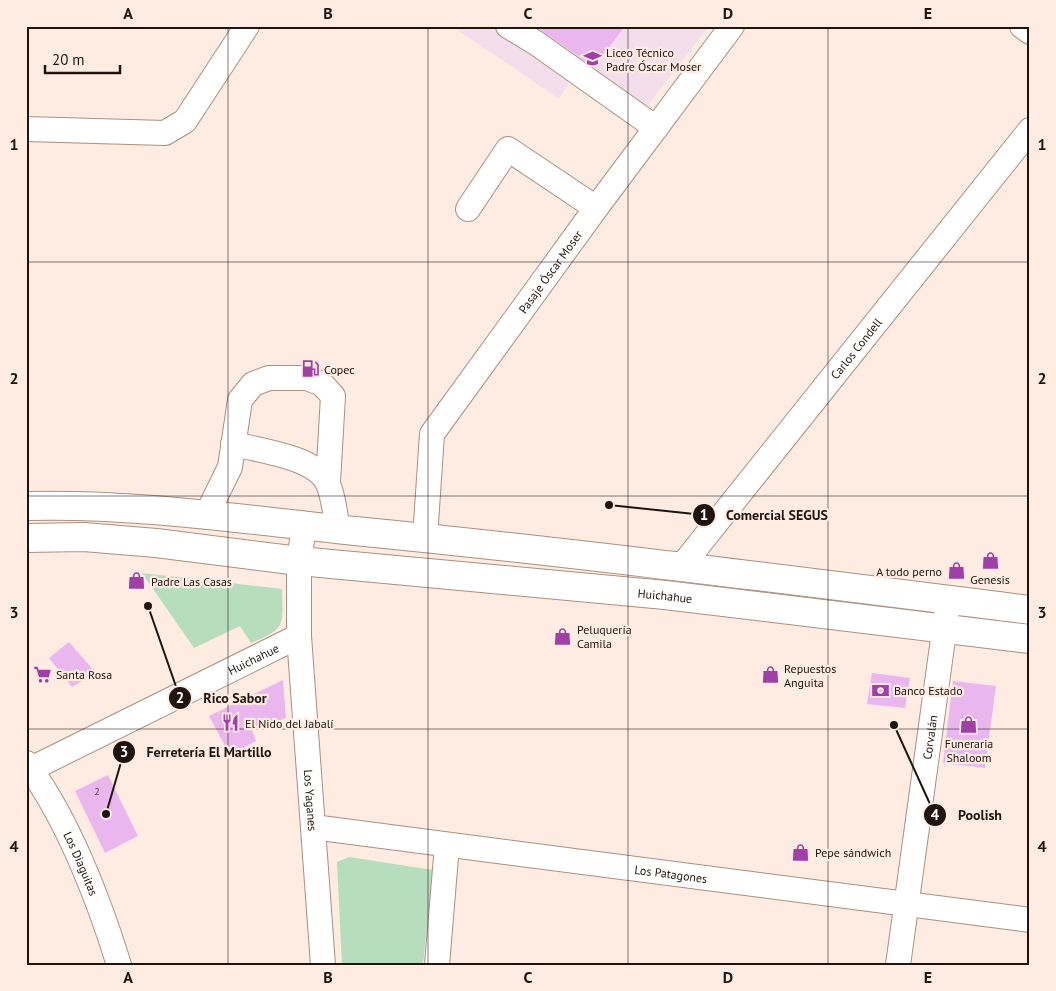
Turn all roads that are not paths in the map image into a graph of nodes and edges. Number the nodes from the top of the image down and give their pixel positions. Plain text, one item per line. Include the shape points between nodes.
1 (246, 26) edge
2 (508, 26) edge
3 (732, 26) edge
4 (1022, 26) edge
5 (1030, 32) edge
6 (656, 128) junction
7 (26, 129) edge
8 (1030, 130) edge
9 (468, 208) dead end
10 (596, 208) junction
11 (233, 444) junction
12 (328, 482) junction
13 (26, 506) edge
14 (206, 516) junction
15 (304, 526) junction
16 (338, 530) junction
17 (26, 538) edge
18 (425, 538) junction
19 (300, 561) junction
20 (681, 567) junction
21 (949, 599) junction
22 (1030, 610) edge
23 (945, 630) junction
24 (299, 636) junction
25 (1030, 639) edge
26 (29, 766) edge
27 (312, 827) junction
28 (447, 845) junction
29 (906, 905) junction
30 (1030, 920) edge
31 (119, 965) edge
32 (323, 965) edge
33 (437, 965) edge
34 (898, 965) edge

1 - 7 street via 185,121 165,134
2 - 6 street
3 - 6 street, Pasaje Óscar Moser
4 - 5 street
6 - 10 street, Pasaje Óscar Moser
8 - 20 street, Carlos Condell
9 - 10 street via 508,148
10 - 18 street, Pasaje Óscar Moser via 432,434
11 - 12 street via 291,457
11 - 12 street via 240,400 253,384 269,378 307,378 322,384 333,396
11 - 14 street via 230,466
12 - 16 street
13 - 14 main road via 115,507
14 - 15 main road
15 - 16 main road
15 - 19 street
16 - 18 main road
17 - 19 main road, Huichahue via 116,539
18 - 20 main road
19 - 23 main road, Huichahue via 665,595
19 - 24 street
20 - 21 main road
21 - 22 main road
21 - 23 street, Corvalán
23 - 25 main road, Huichahue
23 - 29 street, Corvalán
24 - 26 street, Huichahue
24 - 27 street, Los Yaganes
26 - 31 street, Los Diaguitas via 76,852
27 - 28 street, Los Patagones
27 - 32 street, Los Yaganes
28 - 29 street, Los Patagones
28 - 33 street
29 - 30 street, Los Patagones
29 - 34 street, Corvalán

